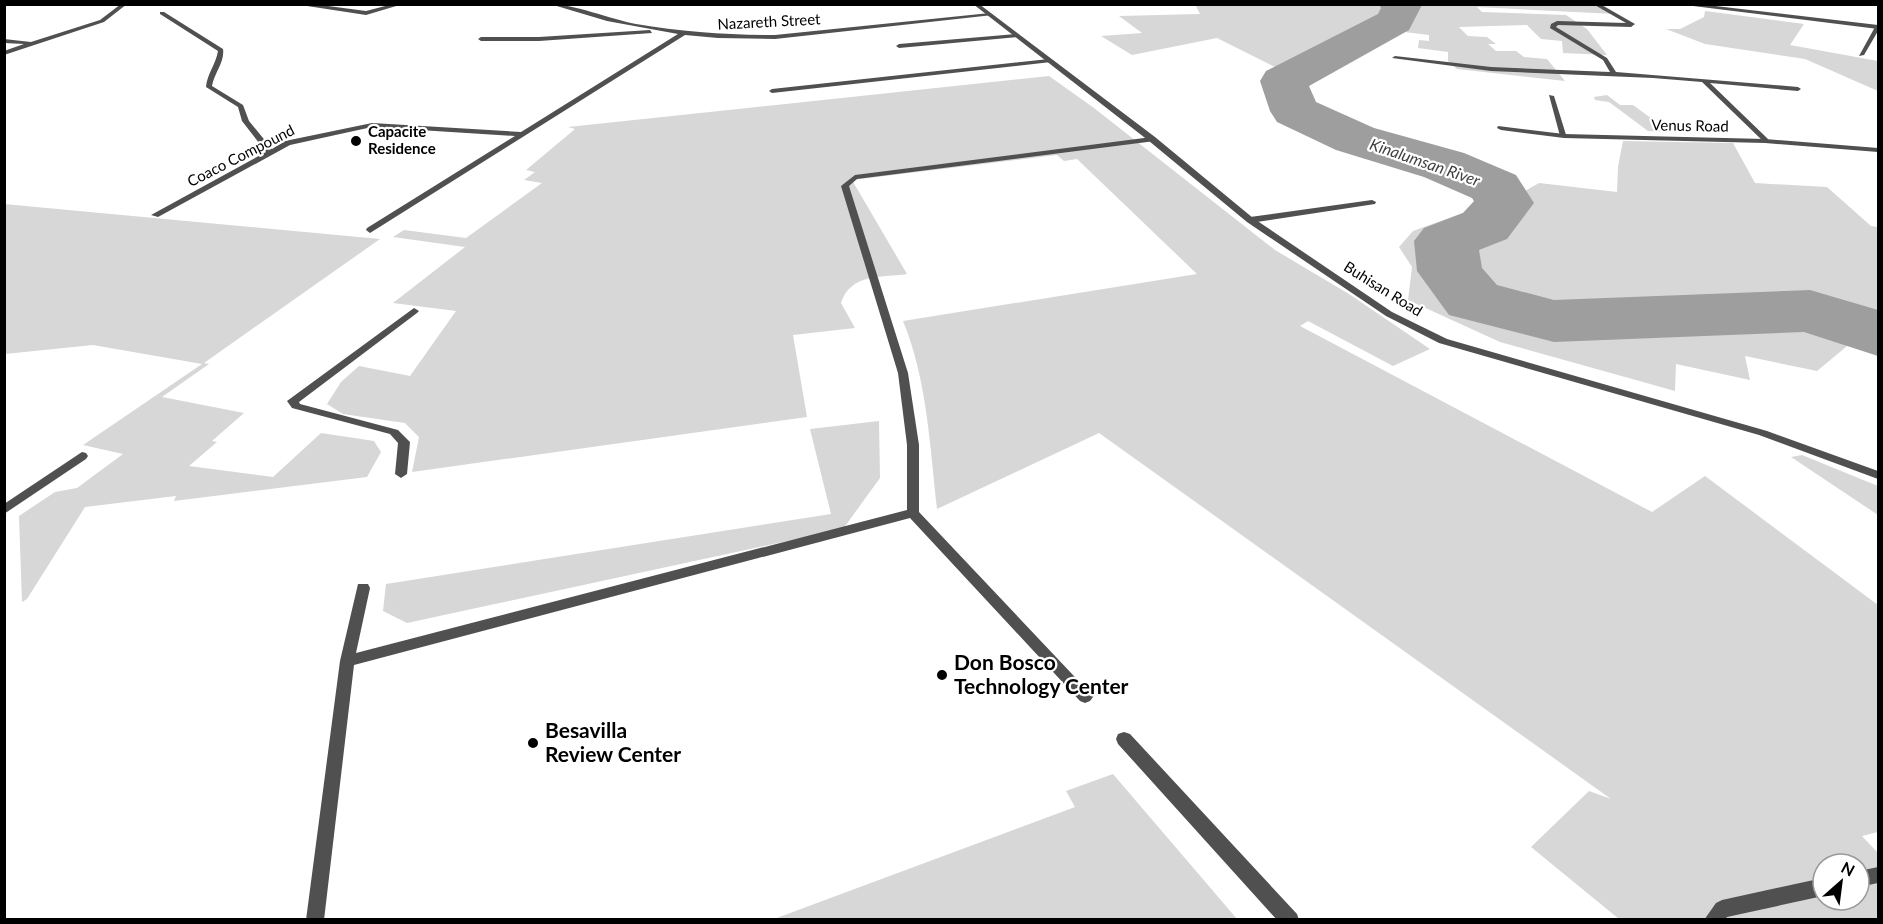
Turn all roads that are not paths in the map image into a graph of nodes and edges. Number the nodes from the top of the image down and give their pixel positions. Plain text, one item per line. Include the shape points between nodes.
1 (125, 4) edge
2 (296, 4) edge
3 (401, 4) edge
4 (552, 4) edge
5 (975, 4) edge
6 (1595, 4) edge
7 (1679, 4) edge
8 (162, 13) dead end
9 (990, 15) junction
10 (1878, 27) edge
11 (664, 31) junction
12 (683, 33) junction
13 (1016, 36) junction
14 (481, 39) dead end
15 (4, 40) edge
16 (37, 44) junction
17 (899, 46) dead end
18 (4, 53) edge
19 (1861, 55) dead end
20 (1395, 58) dead end
21 (1049, 61) junction
22 (1614, 74) junction
23 (1703, 80) junction
24 (1798, 89) dead end
25 (772, 91) dead end
26 (1551, 96) dead end
27 (1501, 128) dead end
28 (521, 134) junction
29 (1564, 136) junction
30 (1152, 139) junction
31 (1765, 141) junction
32 (1868, 150) junction
33 (1878, 150) edge
34 (271, 153) junction
35 (1878, 158) edge
36 (1372, 202) dead end
37 (155, 215) dead end
38 (1250, 220) junction
39 (370, 230) dead end
40 (414, 312) dead end
41 (82, 456) dead end
42 (401, 474) dead end
43 (1878, 475) edge
44 (4, 510) edge
45 (913, 513) junction
46 (363, 588) dead end
47 (347, 661) junction
48 (1085, 697) dead end
49 (1124, 739) dead end
50 (1811, 890) edge
51 (315, 920) edge
52 (1290, 920) edge
53 (1713, 920) edge

1 - 16 street via 102,21
2 - 3 street via 366,13
4 - 11 street, Nazareth Street
5 - 9 street, Buhisan Road
6 - 22 street via 1633,23 1557,23 1553,28 1605,59
7 - 10 street
8 - 34 street via 221,50 222,57 209,87 241,106 246,121
9 - 12 street, Nazareth Street via 775,37
9 - 13 street, Buhisan Road
10 - 19 street
11 - 12 street, Nazareth Street
11 - 14 street
12 - 28 street
13 - 17 street
13 - 21 street, Buhisan Road
15 - 16 street
16 - 18 street
20 - 22 street via 1491,69
21 - 25 street
21 - 30 street, Buhisan Road
22 - 23 street
23 - 24 street
23 - 31 street
26 - 29 street
27 - 29 street, Venus Road
28 - 34 street, Coaco Compound via 372,125 308,137
28 - 39 street
29 - 31 street, Venus Road
30 - 38 street, Buhisan Road
30 - 45 street via 855,177 845,186 903,373 913,445
31 - 32 street, Venus Road
32 - 33 street, Venus Road
32 - 35 street
34 - 37 street, Coaco Compound
36 - 38 street
38 - 43 street, Buhisan Road via 1389,314 1443,341 1763,433
40 - 42 street via 293,401 296,406 394,432 404,442
41 - 44 street
45 - 47 street
45 - 48 street
46 - 47 street
47 - 51 street
49 - 52 street
50 - 53 street via 1722,909

